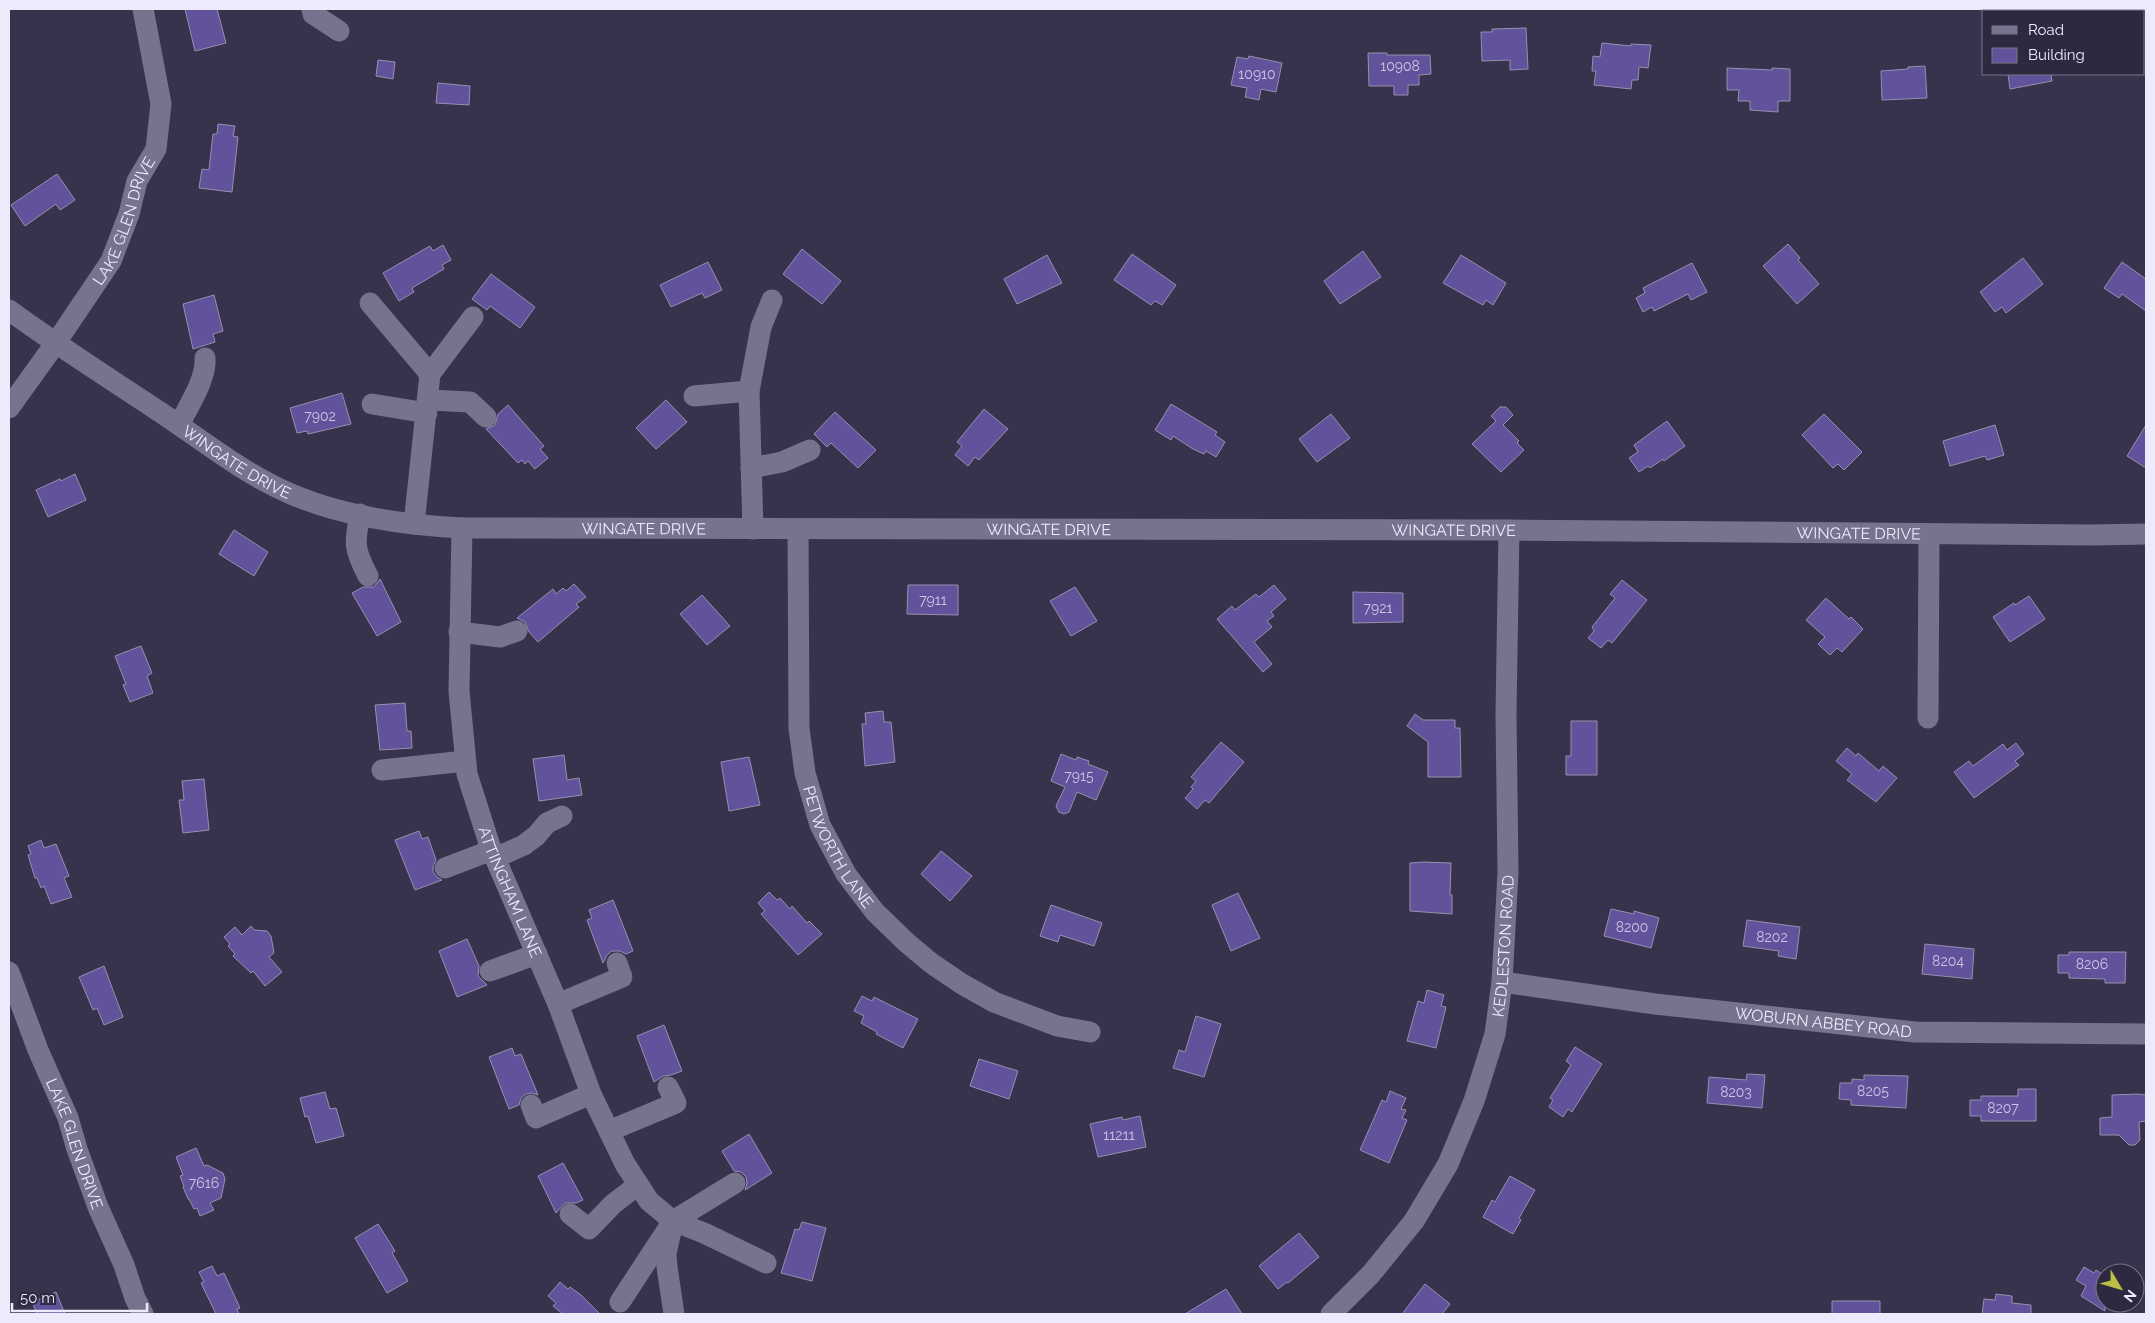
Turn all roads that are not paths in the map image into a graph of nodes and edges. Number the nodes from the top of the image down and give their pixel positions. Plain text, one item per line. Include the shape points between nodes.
1 (144, 9) edge
2 (312, 9) edge
3 (339, 31) dead end
4 (772, 300) dead end
5 (370, 303) dead end
6 (9, 310) edge
7 (472, 317) dead end
8 (55, 344) junction
9 (205, 358) dead end
10 (430, 374) junction
11 (748, 391) junction
12 (694, 396) dead end
13 (372, 404) dead end
14 (428, 406) junction
15 (9, 408) edge
16 (486, 417) dead end
17 (178, 425) junction
18 (810, 450) dead end
19 (751, 468) junction
20 (360, 514) junction
21 (414, 524) junction
22 (462, 528) junction
23 (753, 529) junction
24 (798, 529) junction
25 (1509, 530) junction
26 (1929, 534) junction
27 (2146, 534) edge
28 (368, 576) dead end
29 (517, 631) dead end
30 (459, 632) junction
31 (1928, 718) dead end
32 (465, 761) junction
33 (382, 770) dead end
34 (562, 816) dead end
35 (494, 854) junction
36 (445, 868) dead end
37 (537, 954) junction
38 (616, 962) dead end
39 (490, 971) dead end
40 (9, 972) edge
41 (1502, 982) junction
42 (558, 1004) junction
43 (1090, 1032) dead end
44 (2146, 1034) edge
45 (668, 1087) dead end
46 (591, 1094) junction
47 (531, 1105) dead end
48 (609, 1131) junction
49 (735, 1183) dead end
50 (638, 1185) junction
51 (570, 1214) dead end
52 (673, 1221) junction
53 (766, 1263) dead end
54 (620, 1302) dead end
55 (143, 1314) edge
56 (674, 1314) edge
57 (1331, 1314) edge

1 - 8 street, LAKE GLEN DRIVE via 161,104 156,149 137,181 129,214 111,261
2 - 3 street via 313,14
4 - 11 street via 762,327
5 - 10 street
6 - 8 street, WINGATE DRIVE
7 - 10 street
8 - 15 street, LAKE GLEN DRIVE
8 - 17 street, WINGATE DRIVE
9 - 17 street via 206,366
10 - 14 street
11 - 12 street
11 - 19 street
13 - 14 street
14 - 16 street via 470,402
14 - 21 street
17 - 20 street, WINGATE DRIVE via 292,495
18 - 19 street via 782,462
19 - 23 street
20 - 21 street, WINGATE DRIVE
20 - 28 street via 355,539 357,555
21 - 22 street, WINGATE DRIVE
22 - 23 street, WINGATE DRIVE
22 - 30 street, ATTINGHAM LANE
23 - 24 street, WINGATE DRIVE
24 - 25 street, WINGATE DRIVE
24 - 43 street, PETWORTH LANE via 799,728 805,773 820,825 846,874 875,912 906,942 962,984 994,1002 1057,1026
25 - 26 street, WINGATE DRIVE
25 - 41 street, KEDLESTON ROAD via 1508,873
26 - 27 street, WINGATE DRIVE
26 - 31 street
29 - 30 street via 500,637
30 - 32 street, ATTINGHAM LANE via 459,690
32 - 33 street
32 - 35 street, ATTINGHAM LANE
34 - 35 street via 547,823 524,846
35 - 36 street
35 - 37 street, ATTINGHAM LANE
37 - 39 street
37 - 42 street, ATTINGHAM LANE
38 - 42 street via 622,976
40 - 55 street, LAKE GLEN DRIVE via 68,1118 98,1208
41 - 44 street, WOBURN ABBEY ROAD via 1655,1004 1915,1032
41 - 57 street, KEDLESTON ROAD via 1492,1044 1474,1101 1448,1164 1414,1221 1371,1274
42 - 46 street, ATTINGHAM LANE
45 - 48 street via 676,1103
46 - 47 street via 536,1118
46 - 48 street, ATTINGHAM LANE
48 - 50 street, ATTINGHAM LANE
49 - 52 street
50 - 51 street via 613,1204 589,1229
50 - 52 street, ATTINGHAM LANE via 649,1201
52 - 53 street, ATTINGHAM LANE
52 - 54 street
52 - 56 street via 666,1254

